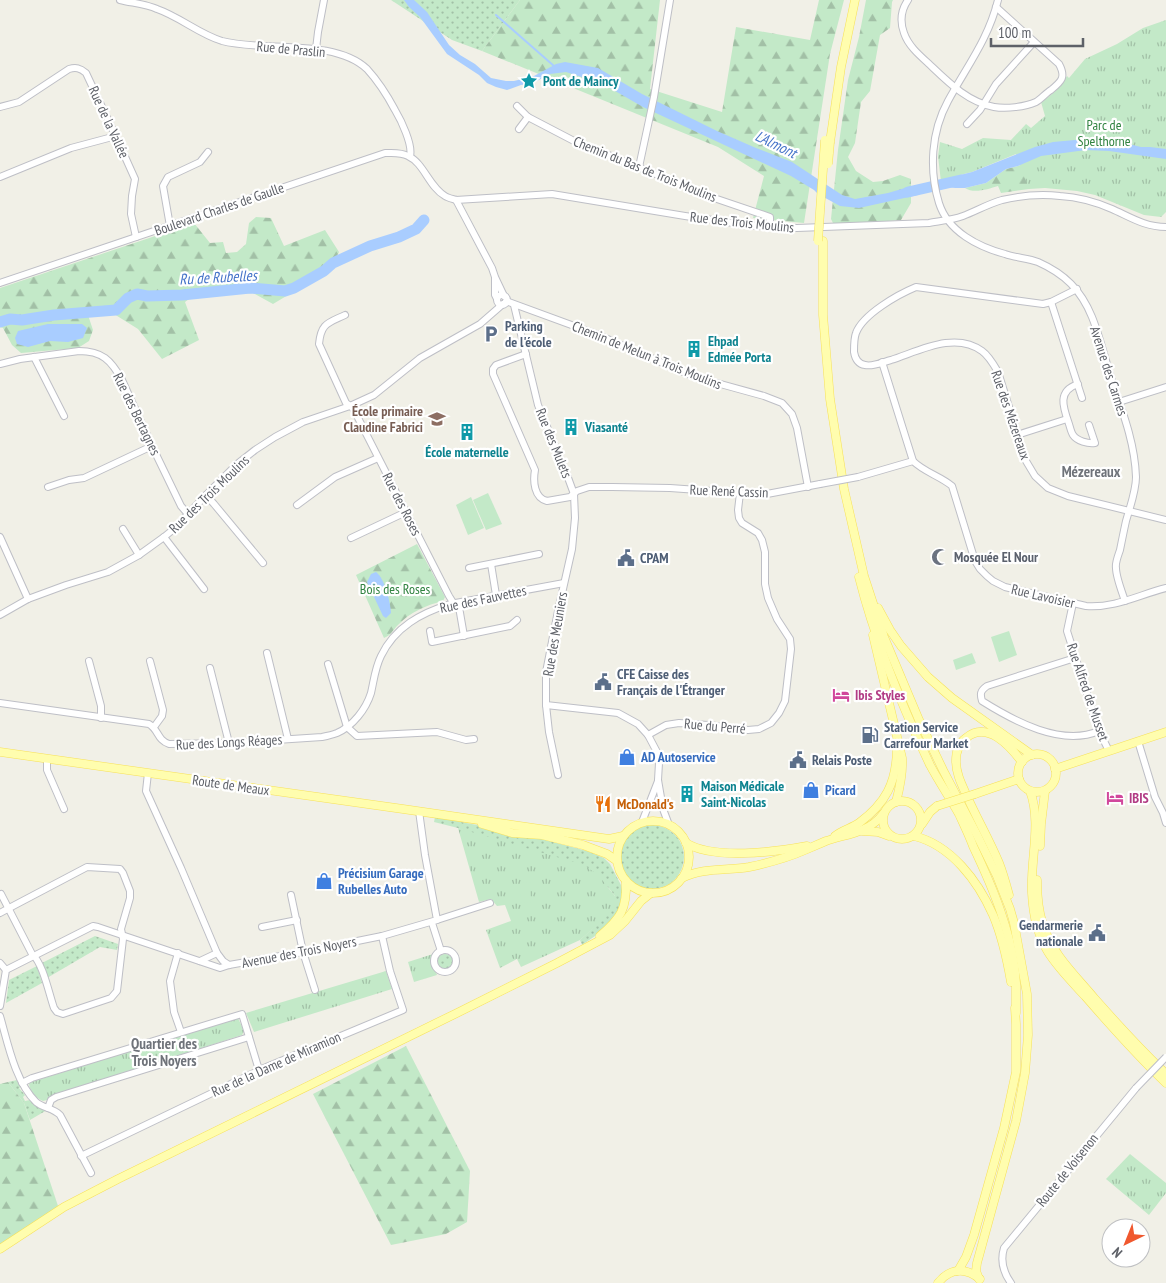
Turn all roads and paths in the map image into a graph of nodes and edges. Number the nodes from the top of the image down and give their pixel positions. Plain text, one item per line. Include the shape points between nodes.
1 (120, 0) edge
2 (324, 0) edge
3 (670, 0) edge
4 (851, 0) edge
5 (855, 0) edge
6 (908, 0) edge
7 (997, 4) edge
8 (1034, 42) junction
9 (316, 49) junction
10 (955, 88) junction
11 (984, 103) junction
12 (517, 106) dead end
13 (0, 107) edge
14 (528, 117) junction
15 (967, 124) dead end
16 (520, 129) dead end
17 (116, 136) junction
18 (828, 141) junction
19 (208, 152) dead end
20 (410, 156) junction
21 (639, 168) junction
22 (0, 177) edge
23 (456, 200) junction
24 (948, 220) junction
25 (170, 226) junction
26 (770, 227) junction
27 (1166, 227) edge
28 (136, 237) junction
29 (820, 241) junction
30 (0, 283) edge
31 (1077, 289) junction
32 (501, 300) junction
33 (1051, 302) junction
34 (514, 304) junction
35 (345, 315) dead end
36 (526, 354) junction
37 (34, 357) junction
38 (882, 362) junction
39 (0, 364) edge
40 (1078, 384) junction
41 (1166, 387) edge
42 (1082, 398) dead end
43 (1119, 402) junction
44 (350, 406) junction
45 (64, 416) dead end
46 (1067, 419) junction
47 (1089, 425) dead end
48 (1017, 435) junction
49 (152, 446) junction
50 (378, 458) junction
51 (912, 460) junction
52 (808, 486) junction
53 (48, 487) dead end
54 (740, 493) junction
55 (574, 494) junction
56 (206, 495) junction
57 (297, 505) dead end
58 (1130, 510) junction
59 (406, 512) junction
60 (188, 514) junction
61 (1166, 520) edge
62 (123, 529) dead end
63 (0, 536) edge
64 (164, 538) junction
65 (351, 538) dead end
66 (139, 554) junction
67 (539, 554) dead end
68 (264, 563) dead end
69 (491, 564) junction
70 (470, 568) dead end
71 (864, 576) junction
72 (564, 583) junction
73 (1166, 588) edge
74 (204, 590) dead end
75 (496, 595) junction
76 (28, 599) junction
77 (1125, 601) junction
78 (1072, 603) junction
79 (454, 604) junction
80 (869, 612) junction
81 (0, 615) edge
82 (517, 620) dead end
83 (430, 631) dead end
84 (464, 636) junction
85 (267, 653) dead end
86 (1075, 658) junction
87 (89, 661) dead end
88 (150, 662) dead end
89 (328, 664) dead end
90 (210, 668) dead end
91 (0, 703) edge
92 (546, 705) junction
93 (101, 718) junction
94 (154, 727) junction
95 (347, 727) junction
96 (1099, 731) junction
97 (1166, 732) edge
98 (648, 735) junction
99 (288, 739) junction
100 (898, 739) junction
101 (474, 740) dead end
102 (1138, 741) junction
103 (229, 743) junction
104 (1108, 751) junction
105 (0, 752) edge
106 (1032, 755) junction
107 (47, 759) junction
108 (1022, 762) junction
109 (1056, 769) junction
110 (148, 773) junction
111 (558, 775) dead end
112 (1019, 779) junction
113 (658, 780) junction
114 (1046, 790) junction
115 (1030, 791) junction
116 (896, 802) junction
117 (913, 804) junction
118 (937, 806) junction
119 (64, 809) dead end
120 (419, 811) junction
121 (884, 814) junction
122 (461, 818) junction
123 (642, 822) junction
124 (1166, 823) edge
125 (669, 824) junction
126 (921, 826) junction
127 (860, 832) junction
128 (623, 836) junction
129 (890, 836) junction
130 (914, 836) junction
131 (829, 840) junction
132 (686, 843) junction
133 (818, 844) junction
134 (617, 861) junction
135 (682, 878) junction
136 (626, 881) junction
137 (652, 893) junction
138 (1, 894) dead end
139 (292, 895) dead end
140 (490, 903) dead end
141 (9, 908) junction
142 (1010, 909) junction
143 (0, 913) edge
144 (297, 920) junction
145 (435, 921) junction
146 (262, 927) dead end
147 (123, 935) junction
148 (382, 936) junction
149 (587, 947) junction
150 (441, 951) dead end
151 (303, 952) junction
152 (178, 953) junction
153 (217, 953) junction
154 (35, 956) junction
155 (200, 961) junction
156 (0, 964) edge
157 (229, 965) junction
158 (6, 970) junction
159 (315, 990) dead end
160 (0, 1006) edge
161 (1016, 1013) junction
162 (0, 1016) edge
163 (181, 1032) junction
164 (249, 1037) junction
165 (1166, 1056) edge
166 (259, 1070) junction
167 (1166, 1074) edge
168 (1166, 1082) edge
169 (22, 1083) junction
170 (48, 1108) junction
171 (81, 1156) junction
172 (91, 1174) dead end
173 (0, 1249) edge
174 (958, 1271) junction
175 (981, 1281) edge
176 (938, 1283) edge
177 (1011, 1283) edge

1 - 9 street, Rue de Praslin via 157,8 212,38 224,41
2 - 9 street
3 - 21 street
4 - 18 main road via 834,74
5 - 18 main road
6 - 10 street via 901,20 907,40
7 - 8 street
7 - 10 street via 983,41
8 - 11 street via 996,84
8 - 11 street via 1059,64 1063,72 1055,87 1036,102 1015,108
9 - 20 street, Rue de Praslin via 348,57 374,78 396,112 410,145
10 - 11 street
10 - 24 street via 935,135 933,151 936,194
11 - 15 street
12 - 14 street, Chemin du Bas de Trois Moulins
13 - 17 street, Rue de la Vallée via 19,102 74,68 86,74
14 - 16 street
14 - 21 street, Chemin du Bas de Trois Moulins via 574,141
17 - 22 street via 72,148
17 - 28 street, Rue de la Vallée via 135,179 131,214
18 - 29 main road, bridge via 822,173
19 - 25 street via 200,162 168,177 163,186
20 - 23 street via 437,190
20 - 25 street, Boulevard Charles de Gaulle via 385,153
21 - 26 street, Chemin du Bas de Trois Moulins via 770,217
23 - 26 street, Rue des Trois Moulins via 552,194
23 - 32 street via 492,268 495,295
24 - 26 street, Rue des Trois Moulins
24 - 27 street, Rue des Trois Moulins via 1002,200 1041,195 1080,198 1104,205 1140,223
24 - 31 street, Avenue des Carmes via 980,246 1036,261 1066,278
25 - 28 street, Boulevard Charles de Gaulle
28 - 30 street, Boulevard Charles de Gaulle
29 - 71 main road via 830,399 844,488
29 - 80 main road via 818,323 829,429 841,502
31 - 33 street
31 - 43 street, Avenue des Carmes via 1092,317
32 - 34 street, Chemin de Melun à Trois Moulins
32 - 44 street, Rue des Trois Moulins via 480,324 420,358 374,395
33 - 38 street, Rue des Mézereaux via 1043,304 916,287 880,307 856,332 855,357 860,364 866,366
33 - 40 street
34 - 36 street, Rue des Mulets
34 - 52 street, Chemin de Melun à Trois Moulins via 596,334 694,377 782,403 792,414 797,428
35 - 44 street, Rue des Roses via 326,324 320,333 319,344
36 - 55 street, Rue des Mulets via 538,405
36 - 55 street, Rue René Cassin via 496,365 493,374 535,470 533,482 540,498 547,501
37 - 39 street, Rue des Bertagnes
37 - 45 street
37 - 49 street, Rue des Bertagnes via 79,351 103,357 122,380
38 - 48 street, Rue des Mézereaux via 944,343 968,343 983,351 998,372
38 - 51 street
40 - 42 street
40 - 46 street via 1064,393 1062,403
41 - 43 street
43 - 58 street, Avenue des Carmes via 1132,444 1136,478
44 - 50 street, Rue des Roses
44 - 56 street, Rue des Trois Moulins via 303,422 275,437 236,465
46 - 47 street via 1073,435 1091,444 1095,443
46 - 48 street
48 - 58 street, Rue des Mézereaux via 1026,461 1048,488 1068,496
49 - 53 street via 84,478
49 - 60 street, Rue des Bertagnes
50 - 57 street via 335,478
50 - 59 street, Rue des Roses
51 - 52 street, Rue René Cassin, bridge via 858,477
51 - 78 street, Rue Lavoisier via 952,486 975,560 987,576 1004,586
52 - 54 street, Rue René Cassin via 766,494
54 - 55 street, Rue René Cassin via 655,487 589,487
54 - 98 street, Rue du Perré via 739,518 762,540 768,598 790,639 792,649 785,701 771,723 758,729 679,723 666,725
55 - 72 street, Rue des Mulets via 575,528
56 - 60 street, Rue des Trois Moulins
56 - 68 street
58 - 61 street, Rue des Mézereaux
58 - 77 street, Avenue des Carmes via 1116,568
59 - 65 street
59 - 79 street, Rue des Roses
60 - 64 street, Rue des Trois Moulins
62 - 66 street
63 - 76 street
64 - 66 street, Rue des Trois Moulins
64 - 74 street
66 - 76 street, Rue des Trois Moulins via 108,572
67 - 69 street
69 - 70 street
69 - 75 street
71 - 106 main road via 890,630 928,677
71 - 142 main road via 884,637 918,720 977,835
72 - 75 street, Rue des Fauvettes
72 - 92 street, Rue des Meuniers via 546,672
73 - 77 street, Rue Lavoisier
75 - 79 street, Rue des Fauvettes
76 - 81 street, Rue des Trois Moulins
77 - 78 street, Rue Lavoisier via 1097,607
78 - 86 street, Rue Alfred de Musset via 1067,631
79 - 84 street, Rue des Roses via 459,607
79 - 95 street, Rue des Fauvettes via 425,613 396,634 376,666 367,703
80 - 100 main road
80 - 161 main road via 909,718 959,815 1003,917 1016,982
82 - 84 street via 510,626
83 - 84 street via 432,642
85 - 99 street
86 - 96 street, Rue Alfred de Musset
86 - 96 street via 986,686 981,690 982,702 1023,724 1045,731 1083,736
87 - 93 street
88 - 94 street via 163,710
89 - 95 street
90 - 103 street
91 - 93 street
92 - 98 street via 618,713 638,724
92 - 111 street, Rue des Meuniers
93 - 94 street
94 - 103 street, Rue des Longs Réages via 159,738 169,744
95 - 99 street, Rue des Longs Réages via 322,737
95 - 101 street via 357,736 436,732
96 - 104 street, Rue Alfred de Musset
97 - 102 main road
98 - 113 street via 657,752
99 - 103 street, Rue des Longs Réages
100 - 116 main road via 902,767
100 - 131 main road via 896,769 885,798 857,824
102 - 104 main road
102 - 124 street
104 - 109 main road
105 - 107 main road, Route de Meaux
106 - 108 main road
106 - 109 main road via 1049,758
107 - 110 main road, Route de Meaux
107 - 119 street via 47,770
108 - 112 main road
108 - 142 main road via 1004,742 982,732 966,738 956,754 959,778 999,863
109 - 114 main road via 1054,781
110 - 120 main road, Route de Meaux
110 - 153 street, Avenue des Trois Noyers via 146,791
112 - 115 main road
112 - 118 main road, bridge
113 - 123 street
113 - 125 street
114 - 115 main road
114 - 167 main road via 1037,896 1051,944 1069,969
115 - 168 main road via 1034,803 1035,837 1032,892 1039,934 1062,970
116 - 117 main road
116 - 121 main road via 890,804
117 - 118 main road
117 - 126 main road via 918,808
118 - 126 main road
120 - 122 main road, Route de Meaux
120 - 145 street
121 - 127 main road
121 - 129 main road via 883,825
122 - 128 main road, Route de Meaux via 608,839
122 - 134 main road, Route de Meaux via 512,833 582,845 608,854
123 - 125 main road
123 - 128 main road
125 - 132 main road
126 - 130 main road
127 - 129 main road
127 - 131 main road
128 - 134 main road
129 - 130 main road via 902,840
130 - 161 main road via 926,839 955,859 978,887 993,914 1002,941
131 - 133 main road
132 - 133 main road via 704,850 746,853
132 - 135 main road via 688,861
133 - 135 main road via 767,862 735,869 700,871
134 - 136 main road
135 - 137 main road via 669,889
136 - 137 main road via 636,889
136 - 149 main road via 625,903 619,917
137 - 149 main road via 610,935
138 - 141 street
139 - 144 street
140 - 145 street, Avenue des Trois Noyers
141 - 143 street
141 - 147 street via 87,868 120,868 130,891 121,929
141 - 154 street
142 - 175 main road via 1027,994 1028,1036 1016,1122 977,1264 976,1271
144 - 146 street
144 - 151 street
145 - 148 street, Avenue des Trois Noyers
145 - 150 street
147 - 152 street
147 - 154 street via 93,926
147 - 154 street via 117,991 111,998 63,1014 54,1008
148 - 151 street, Avenue des Trois Noyers
148 - 166 street, Rue de la Dame de Miramion via 403,1010
149 - 173 main road via 118,1179 64,1208
151 - 157 street, Avenue des Trois Noyers
151 - 159 street
152 - 155 street
152 - 163 street via 170,981 174,1012
153 - 155 street
153 - 157 street, Avenue des Trois Noyers
154 - 158 street
155 - 157 street via 220,968
156 - 158 street
158 - 160 street
161 - 174 main road via 1016,1072 1006,1119 974,1235
162 - 169 street
163 - 164 street via 242,1014
163 - 169 street
164 - 166 street
164 - 170 street via 56,1097
165 - 177 street, Route de Voisenon, bridge via 1004,1248 1002,1264
166 - 171 street, Rue de la Dame de Miramion
169 - 170 street via 36,1101
170 - 171 street via 60,1115
171 - 172 street
174 - 175 main road via 973,1274
174 - 176 main road via 942,1277

